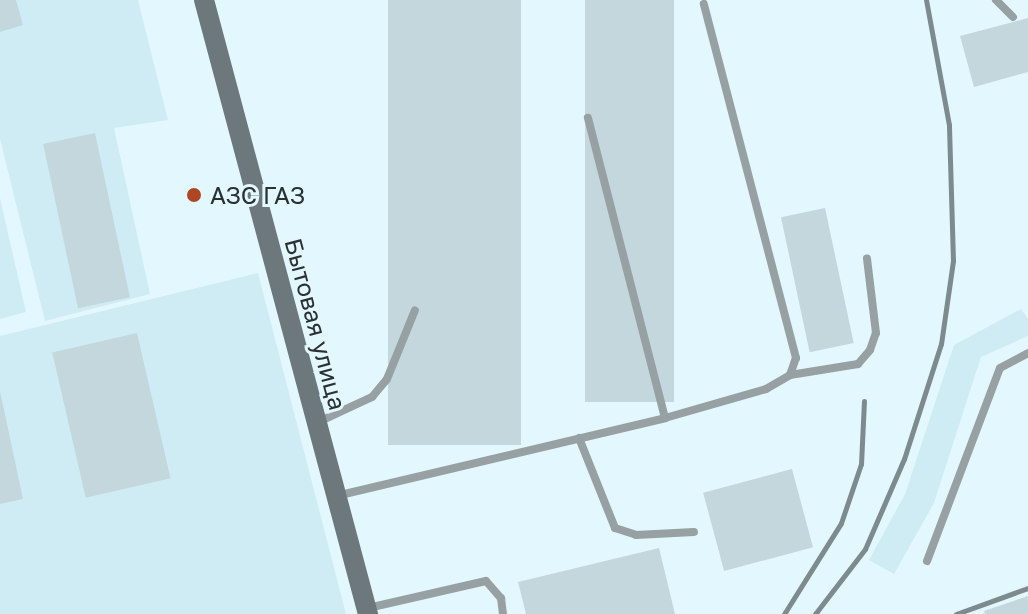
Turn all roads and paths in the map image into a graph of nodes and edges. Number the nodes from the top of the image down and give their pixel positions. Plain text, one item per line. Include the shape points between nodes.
1 (204, 0) edge
2 (996, 0) edge
3 (704, 4) dead end
4 (1013, 17) dead end
5 (588, 118) dead end
6 (867, 259) dead end
7 (415, 310) dead end
8 (1028, 353) edge
9 (790, 375) junction
10 (665, 418) junction
11 (315, 423) junction
12 (579, 438) junction
13 (335, 496) junction
14 (694, 532) dead end
15 (927, 561) dead end
16 (368, 611) edge
17 (503, 614) edge

1 - 11 main road, Бытовая улица
2 - 4 lane
3 - 9 lane via 796,358
5 - 10 lane
6 - 9 lane via 876,333 870,350 858,364
7 - 11 lane via 387,379 372,397
8 - 15 lane via 1000,368
9 - 10 lane via 766,389
10 - 12 lane
11 - 13 main road, Бытовая улица
12 - 13 lane
12 - 14 lane via 615,528 636,535
13 - 16 main road, Бытовая улица
16 - 17 lane via 486,581 501,598

